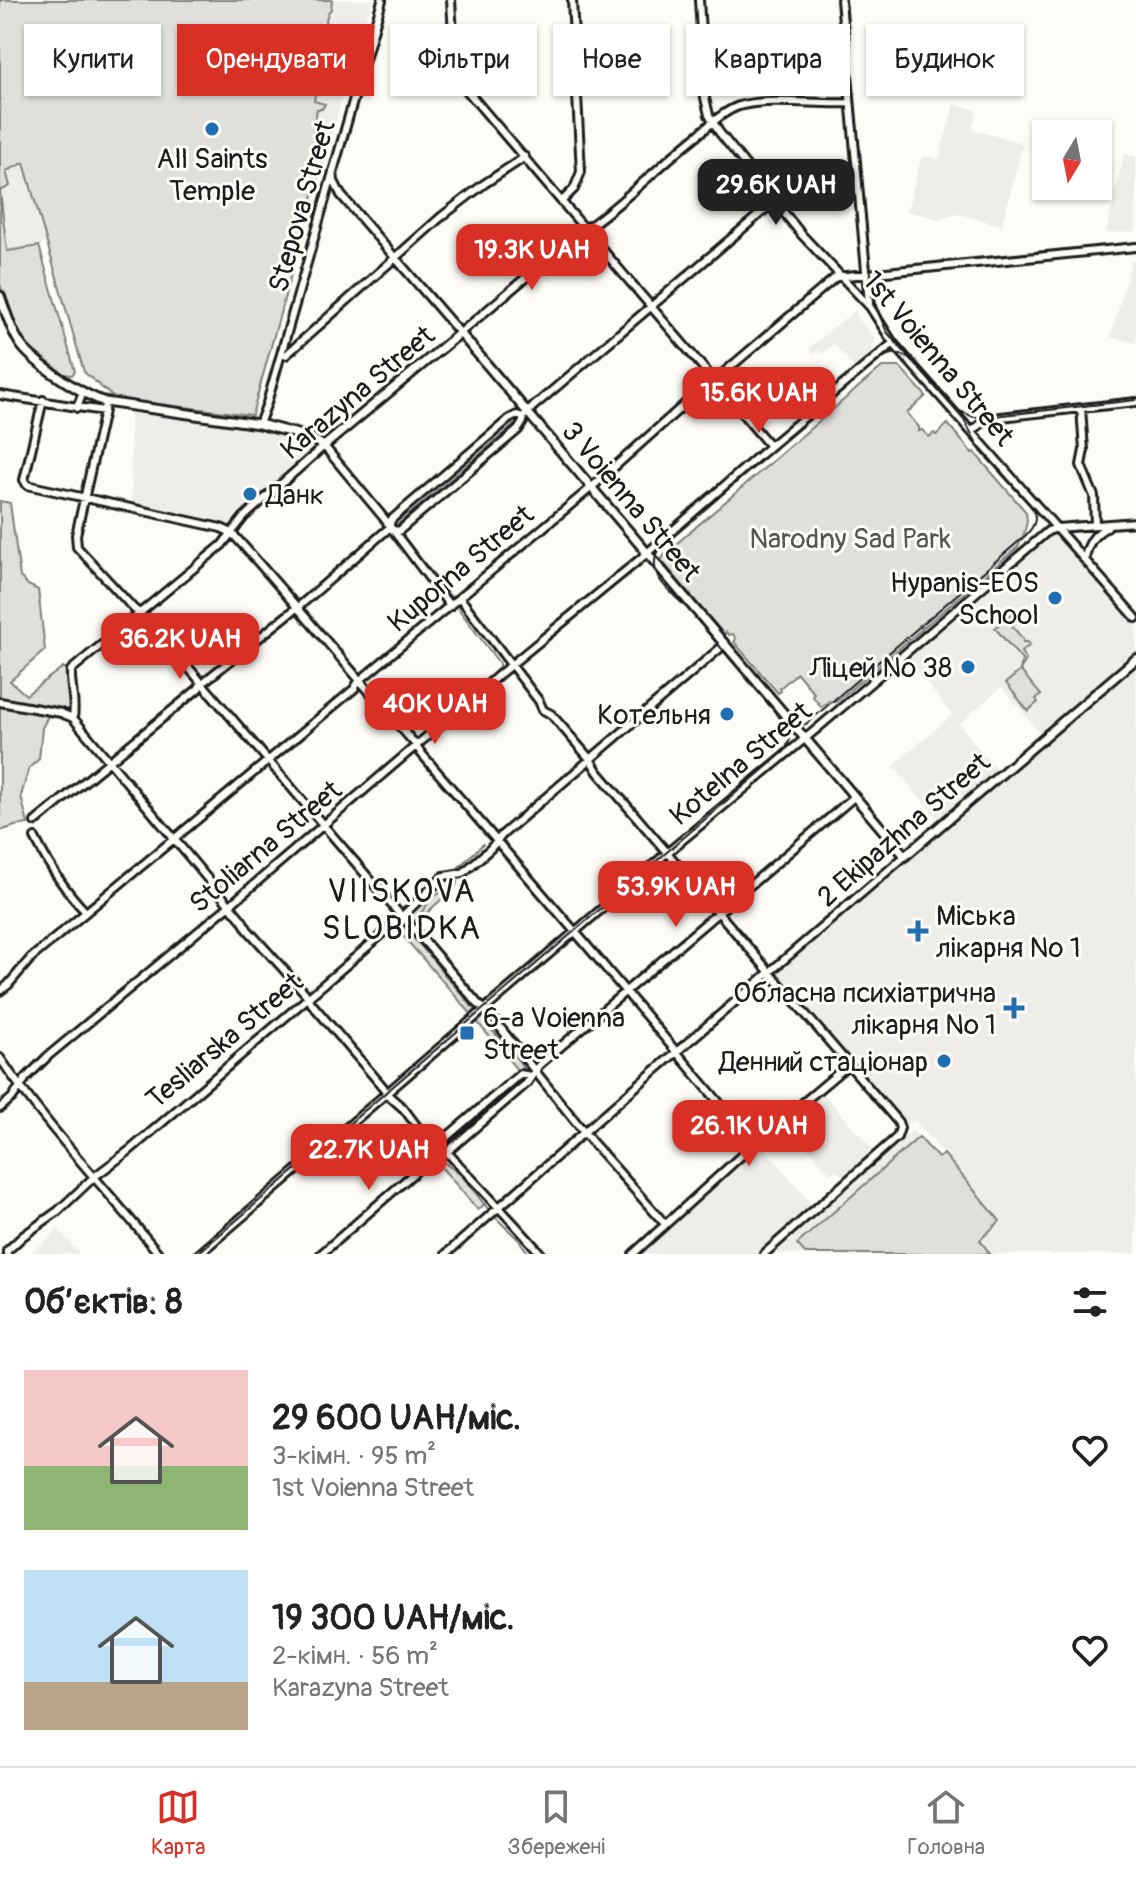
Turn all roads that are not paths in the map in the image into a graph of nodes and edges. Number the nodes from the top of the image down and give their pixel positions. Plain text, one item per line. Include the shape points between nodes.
1 (382, 0) edge
2 (451, 0) edge
3 (572, 0) edge
4 (699, 0) edge
5 (841, 0) edge
6 (850, 103) junction
7 (713, 122) junction
8 (525, 157) junction
9 (333, 171) junction
10 (562, 201) junction
11 (774, 202) junction
12 (586, 229) junction
13 (1136, 247) edge
14 (396, 258) junction
15 (866, 275) junction
16 (841, 277) junction
17 (0, 296) edge
18 (651, 306) junction
19 (870, 307) junction
20 (460, 333) junction
21 (893, 343) junction
22 (281, 354) junction
23 (714, 381) junction
24 (80, 390) junction
25 (0, 395) edge
26 (43, 400) junction
27 (1136, 402) edge
28 (105, 406) junction
29 (77, 408) junction
30 (1081, 408) junction
31 (525, 414) junction
32 (259, 424) junction
33 (972, 431) junction
34 (324, 446) junction
35 (770, 446) junction
36 (592, 487) junction
37 (85, 498) junction
38 (1136, 522) edge
39 (1114, 524) junction
40 (1095, 525) junction
41 (389, 528) junction
42 (1057, 528) junction
43 (232, 533) junction
44 (648, 552) junction
45 (1085, 558) junction
46 (460, 598) junction
47 (298, 606) junction
48 (450, 606) junction
49 (140, 613) junction
50 (1136, 618) edge
51 (725, 644) junction
52 (1136, 659) edge
53 (512, 665) junction
54 (359, 681) junction
55 (201, 684) junction
56 (0, 702) edge
57 (73, 718) junction
58 (803, 738) junction
59 (416, 745) junction
60 (590, 759) junction
61 (110, 762) junction
62 (268, 762) junction
63 (854, 797) junction
64 (35, 822) dead end
65 (323, 826) junction
66 (35, 838) dead end
67 (174, 839) junction
68 (497, 841) junction
69 (668, 852) junction
70 (905, 856) junction
71 (230, 905) junction
72 (86, 912) junction
73 (720, 912) junction
74 (402, 917) junction
75 (575, 932) junction
76 (769, 973) junction
77 (0, 991) edge
78 (626, 992) junction
79 (308, 998) junction
80 (485, 1009) junction
81 (676, 1052) junction
82 (0, 1058) edge
83 (849, 1064) junction
84 (533, 1073) junction
85 (20, 1087) junction
86 (387, 1094) junction
87 (0, 1108) edge
88 (584, 1132) junction
89 (754, 1144) junction
90 (435, 1150) junction
91 (447, 1152) junction
92 (94, 1177) junction
93 (498, 1207) junction
94 (665, 1224) junction
95 (0, 1241) edge
96 (7, 1252) edge
97 (159, 1254) edge
98 (199, 1254) edge
99 (321, 1254) edge
100 (446, 1254) edge
101 (541, 1254) edge
102 (633, 1254) edge
103 (764, 1254) edge

1 - 9 street, Stepova Street
2 - 8 street via 457,79
3 - 10 street via 581,172
4 - 7 street via 705,98
5 - 6 street
6 - 7 street, Karazyna Street via 749,104
6 - 15 street
7 - 11 street, 1st Voienna Street
7 - 12 street, Karazyna Street
8 - 10 street
8 - 14 street via 441,217
9 - 14 street, 3 Voienna Street via 337,190
9 - 22 street, Stepova Street
10 - 12 street
11 - 16 street, 1st Voienna Street
11 - 18 street
12 - 18 street
12 - 20 street, Karazyna Street
13 - 15 street
14 - 20 street, 3 Voienna Street
14 - 22 street
15 - 16 street
15 - 19 street
16 - 19 street, 1st Voienna Street
16 - 23 street, Kuporna Street
17 - 24 main road via 26,352
18 - 23 street
18 - 31 street
19 - 21 street, 1st Voienna Street
20 - 31 main road, 3 Voienna Street
20 - 34 main road, Karazyna Street
21 - 33 street, 1st Voienna Street
21 - 35 street, Stoliarna Street
22 - 32 street, Stepova Street
23 - 35 street
23 - 36 street, Kuporna Street
24 - 28 main road
24 - 29 street
25 - 26 street
26 - 29 street
26 - 37 street via 24,482
27 - 30 street
28 - 29 street
28 - 32 main road
28 - 37 street
30 - 33 street via 992,418
30 - 40 street via 1081,465 1094,496
31 - 36 main road, 3 Voienna Street
31 - 41 street via 509,419 391,520
31 - 41 street via 518,430 399,531
32 - 34 main road
33 - 42 street, 1st Voienna Street
34 - 41 street
34 - 43 street, Karazyna Street
35 - 44 street, Stoliarna Street
36 - 44 main road, 3 Voienna Street
36 - 46 street, Kuporna Street
37 - 43 street
37 - 49 street via 77,547
38 - 39 street
39 - 40 street
39 - 45 street via 1094,536
40 - 42 street
41 - 47 street
41 - 48 street
42 - 45 street, 1st Voienna Street
42 - 58 street, Kotelna Street
43 - 47 street
43 - 49 street, Karazyna Street
44 - 51 main road, 3 Voienna Street
44 - 53 street, Stoliarna Street
45 - 50 street, 1st Voienna Street
46 - 48 street, Kuporna Street
46 - 53 street
47 - 54 street
47 - 55 street
48 - 54 street, Kuporna Street
49 - 55 street
49 - 57 street, Karazyna Street via 71,670
51 - 58 main road, 3 Voienna Street
51 - 60 street, Tesliarska Street
52 - 70 main road, 2 Ekipazhna Street
53 - 59 street, Stoliarna Street
53 - 60 street via 543,710
54 - 59 street
54 - 62 street, Kuporna Street
55 - 61 street
55 - 62 street
56 - 57 street
57 - 61 street
58 - 63 main road, 3 Voienna Street
58 - 69 street, Kotelna Street
59 - 65 street, Stoliarna Street
59 - 68 street
60 - 68 street, Tesliarska Street
60 - 69 street
61 - 64 street
61 - 67 street
62 - 65 street
62 - 67 street, Kuporna Street
63 - 70 main road, 3 Voienna Street
63 - 73 street
65 - 71 street, Stoliarna Street
65 - 74 street
66 - 72 street via 50,868
67 - 71 street
67 - 72 street, Kuporna Street
68 - 74 street, Tesliarska Street via 463,873 444,876
68 - 75 street
69 - 73 street
69 - 75 street, Kotelna Street
70 - 76 street, 2 Ekipazhna Street
71 - 79 street
71 - 85 street, Stoliarna Street via 48,1056
72 - 77 street, Kuporna Street
73 - 76 street
73 - 78 street
74 - 79 street, Tesliarska Street
74 - 80 street
75 - 78 street
75 - 80 street, Kotelna Street
76 - 81 street, 2 Ekipazhna Street
76 - 83 street
78 - 81 street
78 - 84 street
79 - 86 street
79 - 92 street, Tesliarska Street
80 - 84 street
80 - 86 street, Kotelna Street
81 - 88 street, 2 Ekipazhna Street
81 - 89 street
82 - 85 street
83 - 89 street
83 - 103 street via 898,1122 897,1137
84 - 88 street
84 - 90 street via 520,1074
84 - 91 street
85 - 87 street, Stoliarna Street
85 - 92 street
86 - 90 street
86 - 98 street, Kotelna Street
88 - 93 street, 2 Ekipazhna Street
88 - 94 street
89 - 94 street
90 - 91 street
90 - 99 street
91 - 93 street
92 - 96 street, Tesliarska Street
92 - 97 street
93 - 100 street, 2 Ekipazhna Street
93 - 101 street
94 - 102 street
95 - 96 street

